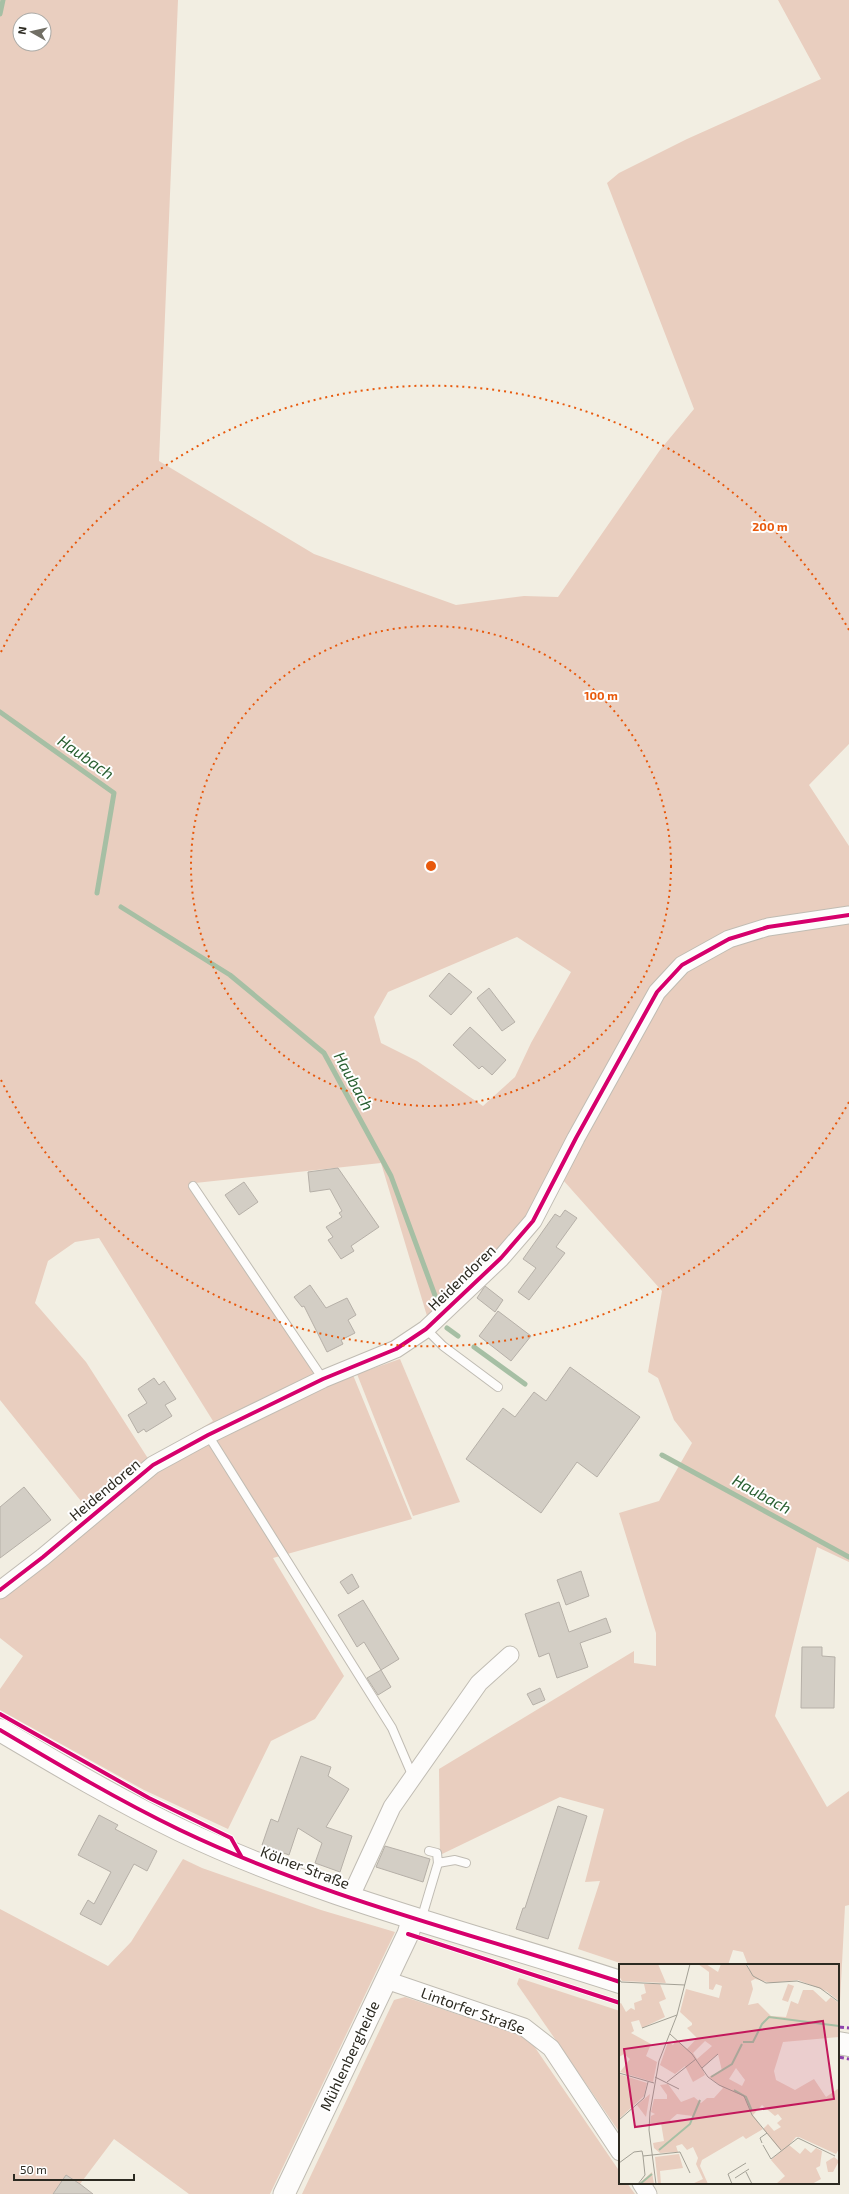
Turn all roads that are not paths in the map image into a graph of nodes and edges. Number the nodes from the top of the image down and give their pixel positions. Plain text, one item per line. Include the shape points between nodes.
1 (849, 915) edge
2 (193, 1186) dead end
3 (426, 1329) junction
4 (323, 1378) junction
5 (498, 1387) dead end
6 (208, 1435) junction
7 (0, 1590) edge
8 (510, 1655) dead end
9 (0, 1730) edge
10 (413, 1778) junction
11 (429, 1851) dead end
12 (438, 1863) junction
13 (466, 1863) dead end
14 (350, 1898) junction
15 (417, 1919) junction
16 (386, 1980) junction
17 (619, 1982) edge
18 (839, 2044) edge
19 (849, 2045) edge
20 (619, 2150) edge
21 (642, 2184) edge
22 (284, 2194) edge
23 (648, 2194) edge

1 - 3 street, Heidendoren via 768,927 729,939 682,966 670,977 657,992 533,1221 501,1258
2 - 4 lane
3 - 4 street, Heidendoren via 396,1349
3 - 5 lane via 443,1346
4 - 6 street, Heidendoren
6 - 7 street, Heidendoren via 153,1465
6 - 10 lane via 392,1728
8 - 10 street, Kölner Straße via 479,1683
9 - 14 main road, Kölner Straße via 116,1798 181,1831 294,1878
10 - 14 street, Kölner Straße via 392,1807
11 - 12 lane via 437,1853
12 - 13 lane via 455,1860
12 - 15 lane
14 - 15 main road, Kölner Straße
15 - 16 street, Mühlenbergheide
15 - 17 main road, Kölner Straße
16 - 20 street, Lintorfer Straße via 524,2027 540,2038 551,2048
16 - 22 street, Mühlenbergheide
18 - 19 main road
21 - 23 street

